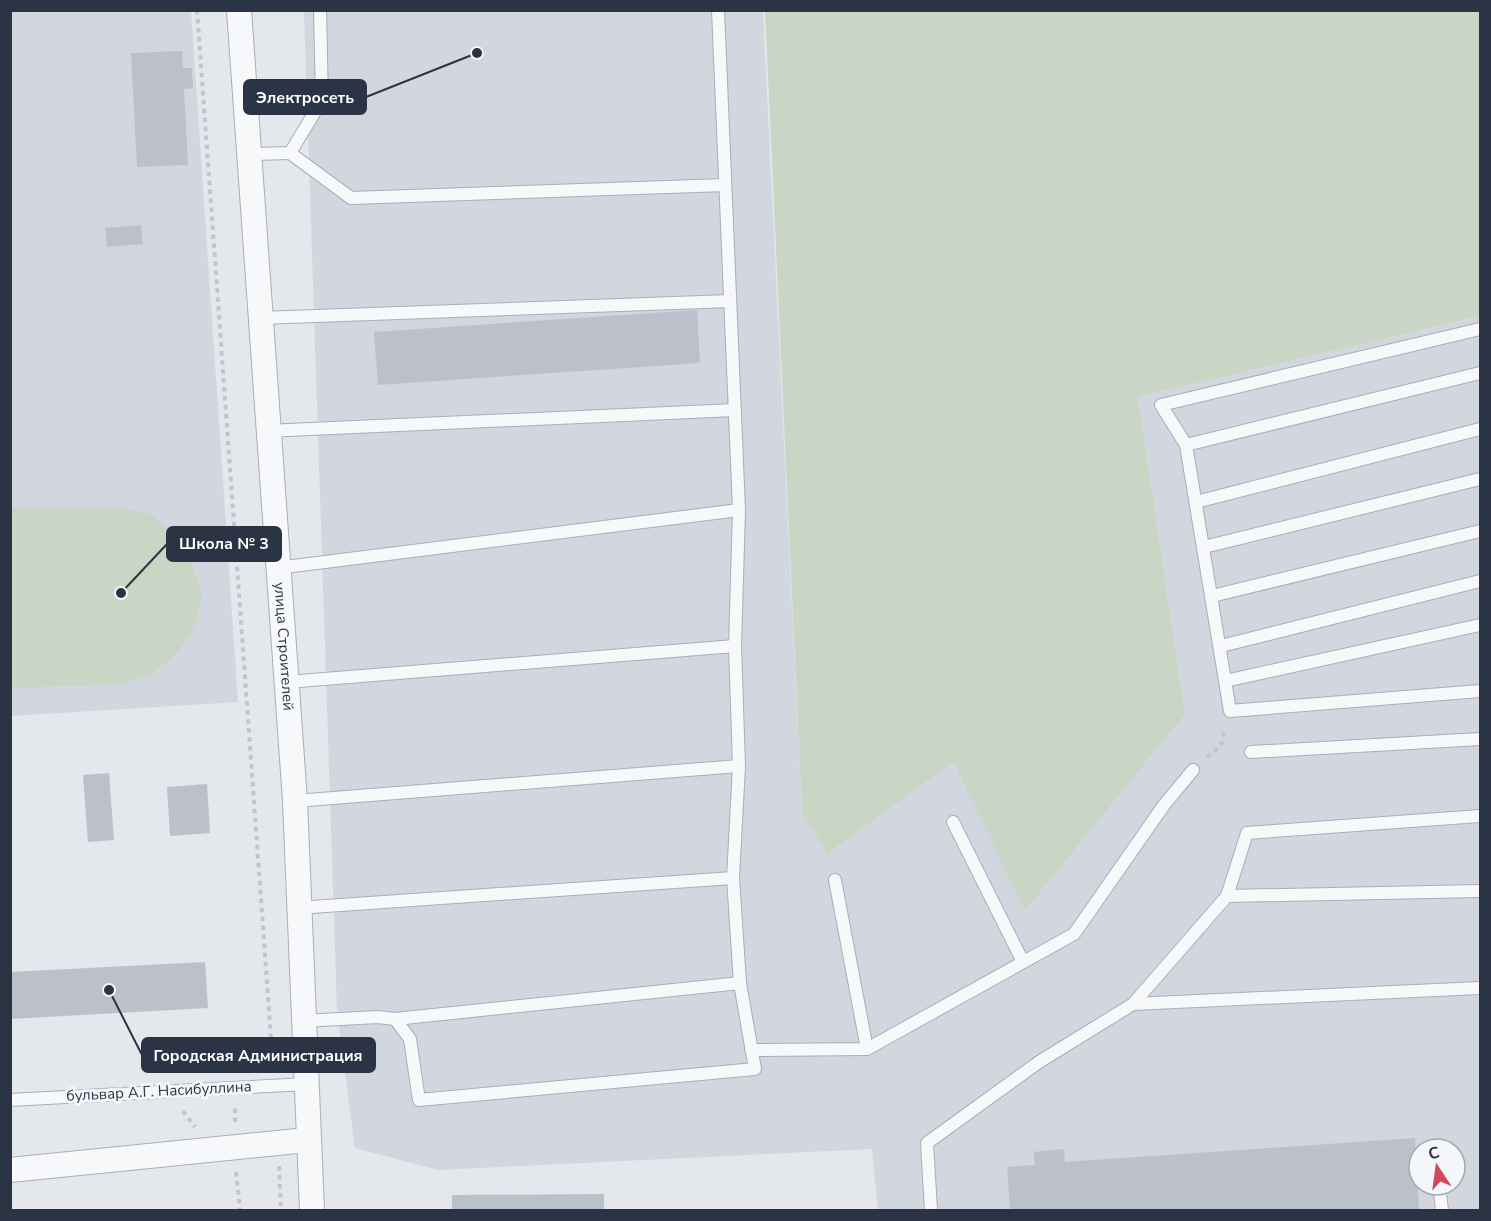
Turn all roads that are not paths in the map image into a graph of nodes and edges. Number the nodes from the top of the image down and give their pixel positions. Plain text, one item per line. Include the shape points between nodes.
1 (239, 10) edge
2 (320, 10) edge
3 (718, 10) edge
4 (290, 153) junction
5 (251, 154) junction
6 (725, 185) junction
7 (730, 301) junction
8 (260, 318) junction
9 (1480, 329) edge
10 (1480, 373) edge
11 (735, 410) junction
12 (1480, 429) edge
13 (266, 431) junction
14 (1186, 445) junction
15 (1480, 479) edge
16 (1196, 502) junction
17 (739, 510) junction
18 (1480, 531) edge
19 (1204, 547) junction
20 (278, 568) junction
21 (1480, 581) edge
22 (1212, 596) junction
23 (1480, 625) edge
24 (1480, 634) edge
25 (1422, 638) junction
26 (735, 646) junction
27 (1221, 646) junction
28 (1225, 681) junction
29 (286, 682) junction
30 (1480, 691) edge
31 (1480, 739) edge
32 (1251, 752) dead end
33 (739, 766) junction
34 (1193, 770) dead end
35 (295, 801) junction
36 (1480, 816) edge
37 (953, 822) dead end
38 (733, 878) junction
39 (835, 880) dead end
40 (1480, 891) edge
41 (1227, 896) junction
42 (297, 908) junction
43 (1023, 962) junction
44 (740, 983) junction
45 (1480, 988) edge
46 (1133, 1004) junction
47 (396, 1019) junction
48 (302, 1021) junction
49 (867, 1049) junction
50 (751, 1050) junction
51 (307, 1084) junction
52 (10, 1100) edge
53 (307, 1140) junction
54 (10, 1170) edge
55 (312, 1210) edge
56 (931, 1210) edge

1 - 5 street, улица Строителей
2 - 4 lane via 322,100
3 - 6 lane
4 - 5 lane
4 - 6 lane via 351,198
5 - 8 street, улица Строителей
6 - 7 lane
7 - 8 lane
7 - 11 lane
8 - 13 street, улица Строителей
9 - 14 lane via 1161,405
10 - 14 lane
11 - 13 lane
11 - 17 lane
12 - 16 lane
13 - 20 street, улица Строителей
14 - 16 lane
15 - 19 lane
16 - 19 lane
17 - 20 lane
17 - 26 lane
18 - 22 lane
19 - 22 lane
20 - 29 street, улица Строителей
21 - 27 lane
22 - 27 lane
23 - 25 lane
24 - 25 lane
25 - 28 lane
26 - 29 lane
26 - 33 lane
27 - 28 lane
28 - 30 lane via 1230,711
29 - 35 street, улица Строителей
31 - 32 lane
33 - 35 lane
33 - 38 lane
34 - 43 lane via 1074,934
35 - 42 street, улица Строителей
36 - 41 lane via 1247,833
37 - 43 lane
38 - 42 lane
38 - 44 lane
39 - 49 lane
40 - 41 lane
41 - 46 lane
42 - 48 street, улица Строителей
43 - 49 lane
44 - 47 lane
44 - 50 lane
45 - 46 lane
46 - 56 lane via 1039,1062 927,1143
47 - 48 lane
47 - 50 lane via 410,1039 419,1100 754,1069
48 - 51 street, улица Строителей
49 - 50 lane
51 - 52 lane, бульвар А.Г. Насибуллина
51 - 53 street, улица Строителей
53 - 54 street
53 - 55 street, улица Строителей

